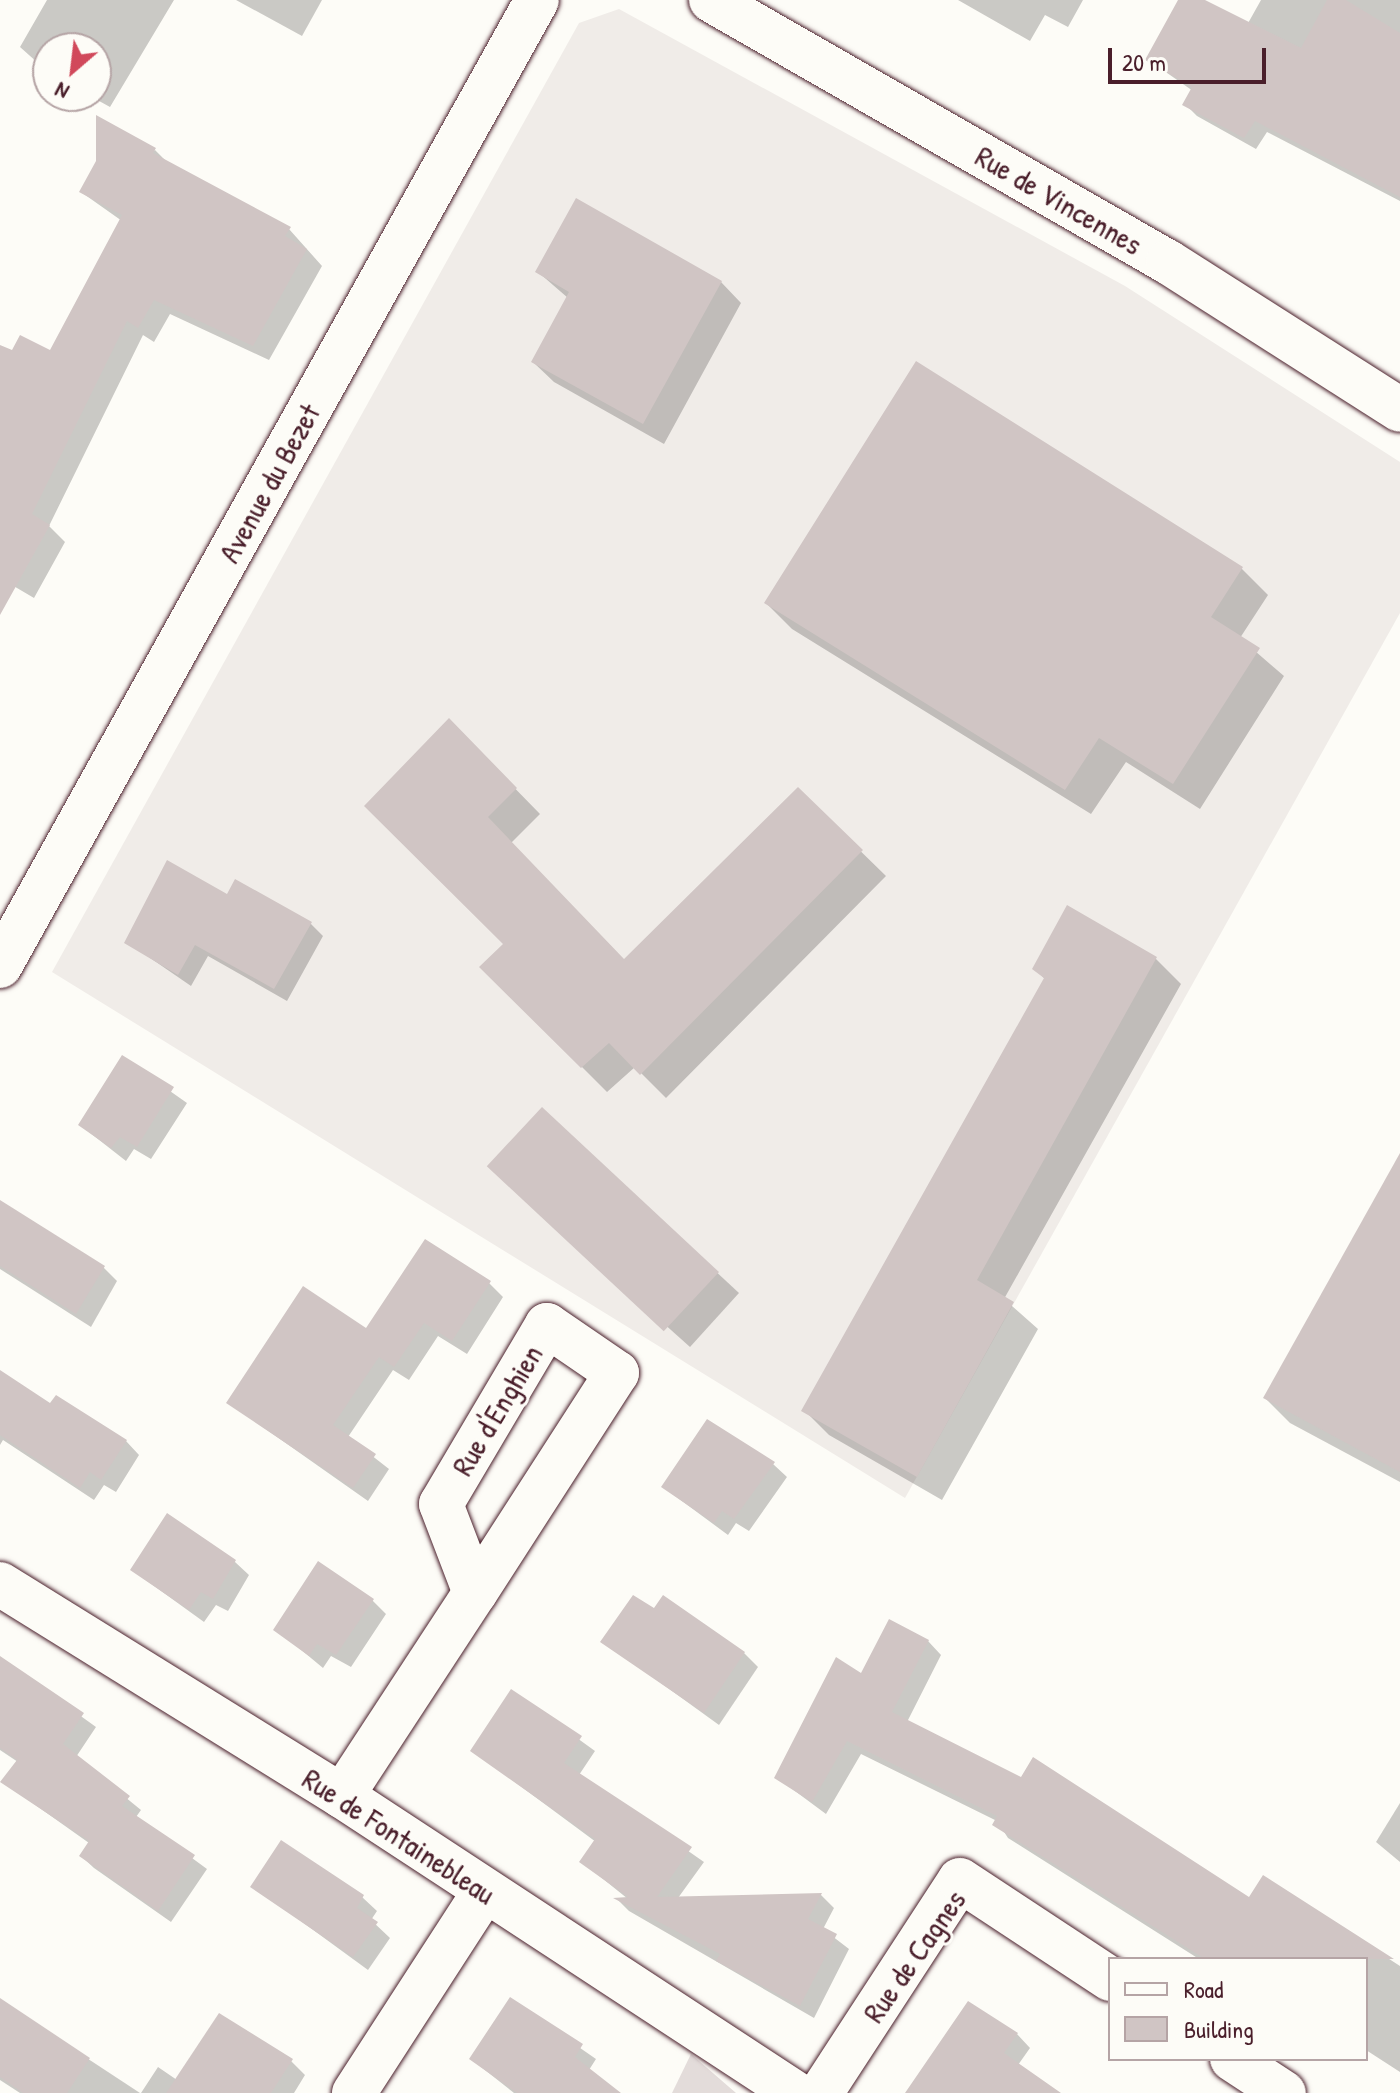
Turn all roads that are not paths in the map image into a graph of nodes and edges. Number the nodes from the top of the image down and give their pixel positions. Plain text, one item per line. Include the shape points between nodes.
1 (537, 0) edge
2 (711, 0) edge
3 (1400, 410) edge
4 (0, 966) edge
5 (0, 1584) edge
6 (475, 1593) junction
7 (342, 1796) junction
8 (484, 1892) junction
9 (1108, 1978) edge
10 (1235, 2061) edge
11 (354, 2093) edge
12 (795, 2093) edge
13 (821, 2093) edge
14 (1284, 2093) edge

1 - 4 street, Avenue du Bezet
2 - 3 street, Rue de Vincennes via 1168,262
5 - 7 street, Rue de Fontainebleau
6 - 6 street, Rue d'Enghien via 441,1504 547,1325 617,1373
6 - 7 street, Rue d'Enghien
7 - 8 street, Rue de Fontainebleau
8 - 11 street
8 - 12 street, Rue de Fontainebleau
9 - 13 street, Rue de Cagnes via 960,1880
10 - 14 street

